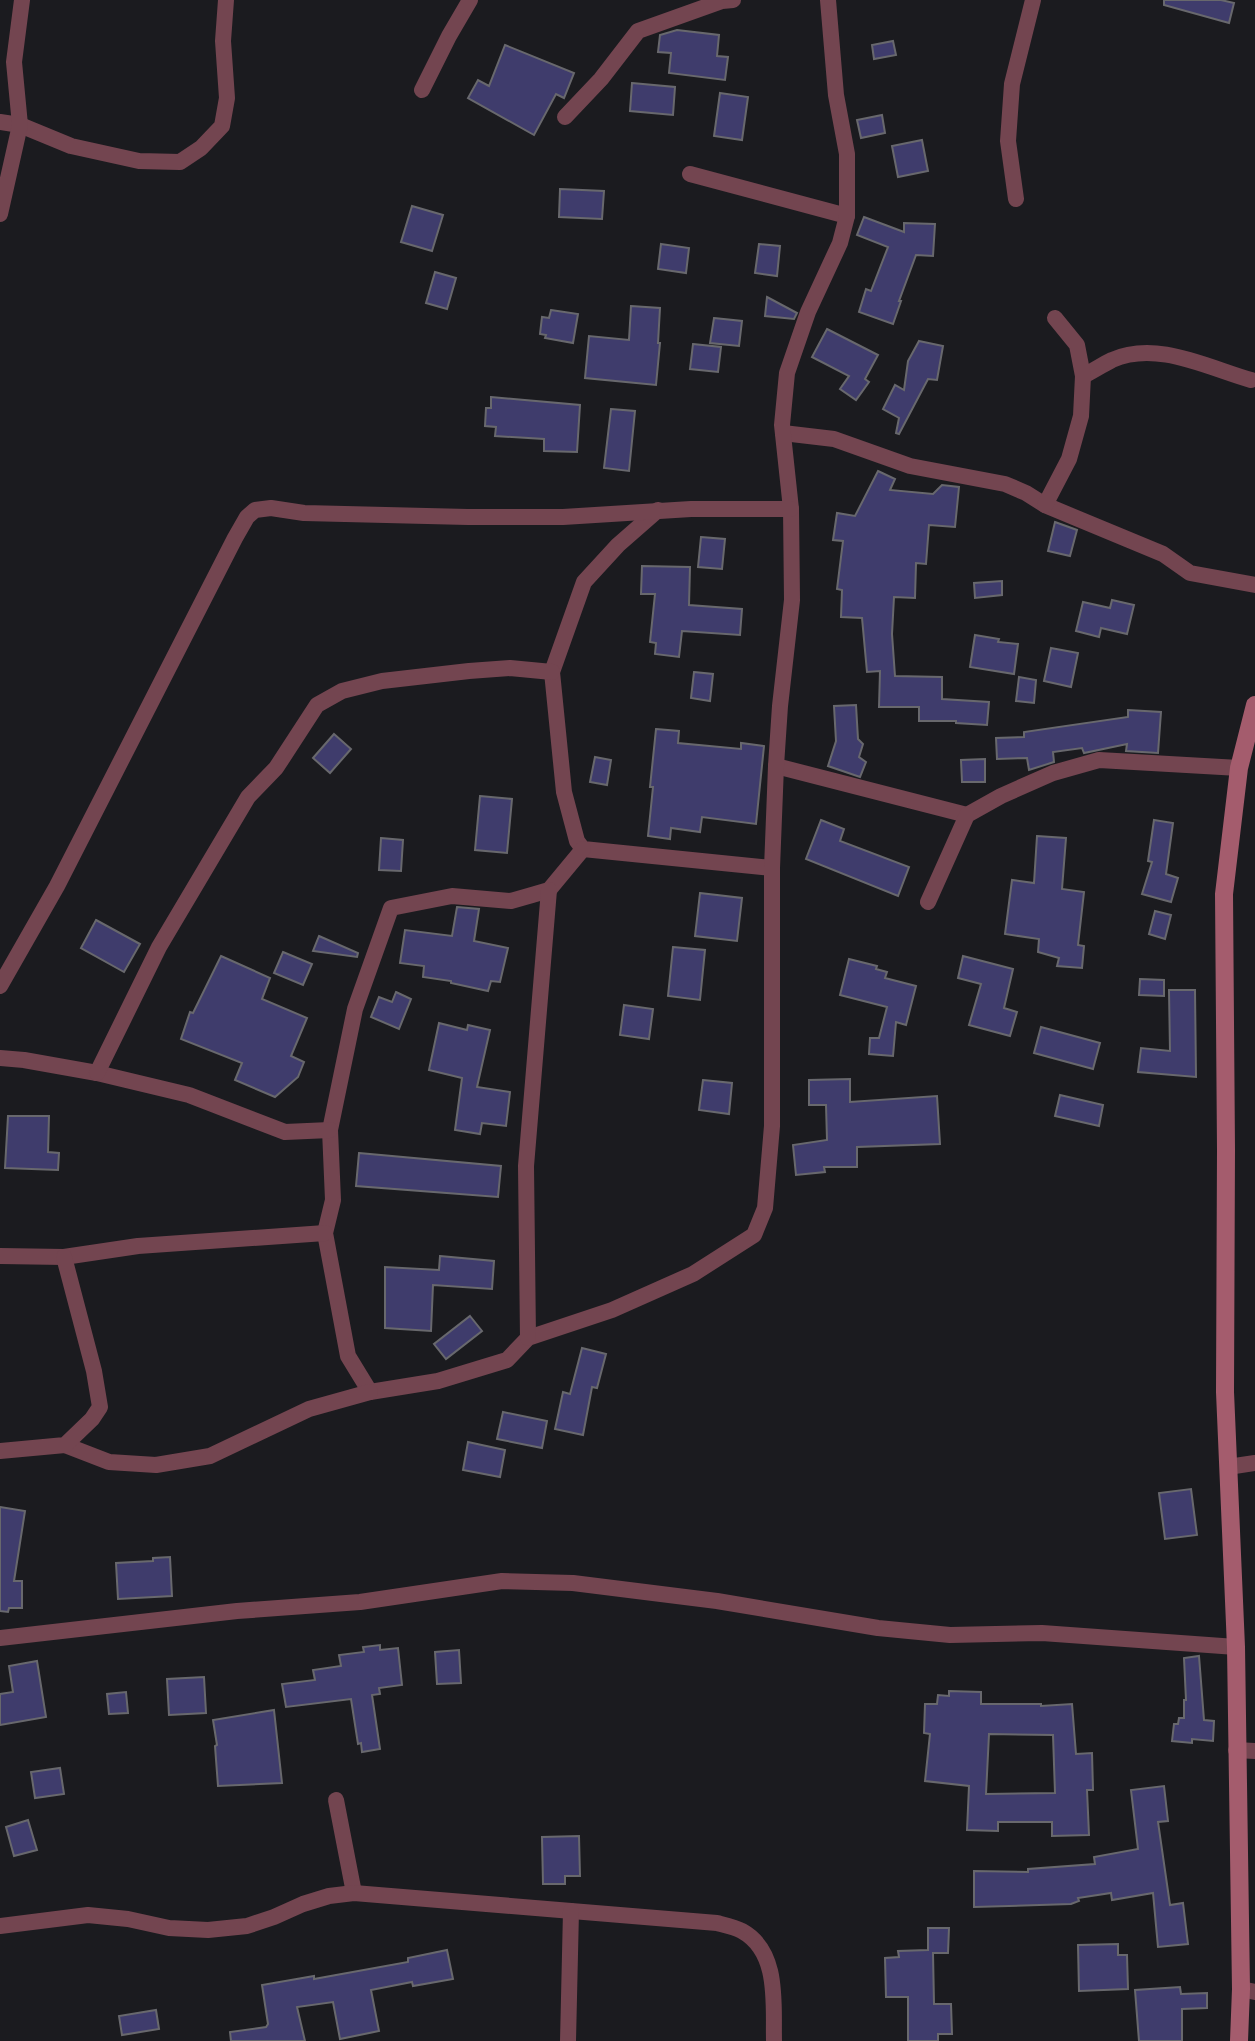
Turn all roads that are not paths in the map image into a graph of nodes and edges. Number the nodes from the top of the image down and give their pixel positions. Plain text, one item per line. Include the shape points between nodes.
1 (22, 0) edge
2 (226, 0) edge
3 (470, 0) edge
4 (733, 0) edge
5 (828, 0) edge
6 (1034, 0) edge
7 (422, 90) dead end
8 (565, 117) dead end
9 (0, 122) edge
10 (20, 125) junction
11 (690, 174) dead end
12 (1016, 199) dead end
13 (0, 214) edge
14 (848, 216) junction
15 (1055, 318) dead end
16 (1083, 376) junction
17 (1251, 380) dead end
18 (783, 433) junction
19 (1045, 505) junction
20 (791, 509) junction
21 (659, 510) junction
22 (1255, 585) edge
23 (552, 672) junction
24 (1255, 708) edge
25 (776, 766) junction
26 (1239, 768) junction
27 (967, 815) junction
28 (583, 849) junction
29 (772, 868) junction
30 (549, 890) junction
31 (928, 902) dead end
32 (0, 986) edge
33 (0, 1058) edge
34 (97, 1073) junction
35 (330, 1130) junction
36 (325, 1234) junction
37 (0, 1256) edge
38 (64, 1256) junction
39 (528, 1338) junction
40 (370, 1392) junction
41 (65, 1445) junction
42 (0, 1451) edge
43 (1255, 1463) edge
44 (1228, 1467) junction
45 (0, 1638) edge
46 (1236, 1647) junction
47 (1236, 1750) junction
48 (1255, 1751) edge
49 (336, 1800) dead end
50 (354, 1893) junction
51 (571, 1911) junction
52 (0, 1926) edge
53 (1248, 1991) edge
54 (568, 2041) edge
55 (774, 2041) edge
56 (1240, 2041) edge

1 - 10 street via 14,62
2 - 10 street via 222,126 180,162 139,161 71,146
3 - 7 street
4 - 8 street via 638,31
5 - 14 street via 835,95 847,154
6 - 12 street via 1012,85 1008,141
9 - 10 street
10 - 13 street
11 - 14 street
14 - 18 street via 787,373
15 - 16 street via 1077,345
16 - 17 street via 1115,359 1147,353 1176,355
16 - 19 street via 1081,416 1069,459
18 - 19 street via 834,439 910,466 1005,484
18 - 20 street
19 - 22 street via 1163,554 1190,573
20 - 21 street
20 - 25 street via 792,600
21 - 23 street via 584,582
21 - 32 street via 468,517 255,510 235,538 57,886
23 - 28 street via 564,792
23 - 34 street via 496,669 382,681 342,691 317,705 276,768 248,797 159,947
24 - 26 street
25 - 27 street
25 - 29 street
26 - 27 street via 1099,760 1053,773
26 - 44 street via 1224,894
27 - 31 street
28 - 29 street
28 - 30 street
29 - 39 street via 772,1126 765,1208 754,1235 693,1274 612,1310
30 - 35 street via 511,901 452,895 391,908 355,1009
30 - 39 street via 526,1167
33 - 34 street
34 - 35 street via 189,1095 285,1132
35 - 36 street via 333,1200
36 - 38 street via 138,1246
36 - 40 street via 348,1356
37 - 38 street
38 - 41 street via 100,1406
39 - 40 street via 507,1360 438,1381
40 - 41 street via 309,1409 210,1456 156,1465 109,1462
41 - 42 street
43 - 44 street
44 - 46 street
45 - 46 street via 360,1602 502,1581 573,1583 717,1601 878,1629 938,1634 1042,1633
46 - 47 street
47 - 48 street
47 - 53 street
49 - 50 street
50 - 51 street
50 - 52 street via 303,1904 247,1926 208,1930 88,1915
51 - 54 street
51 - 55 street via 716,1923 744,1932 762,1951 772,1974
53 - 56 street

